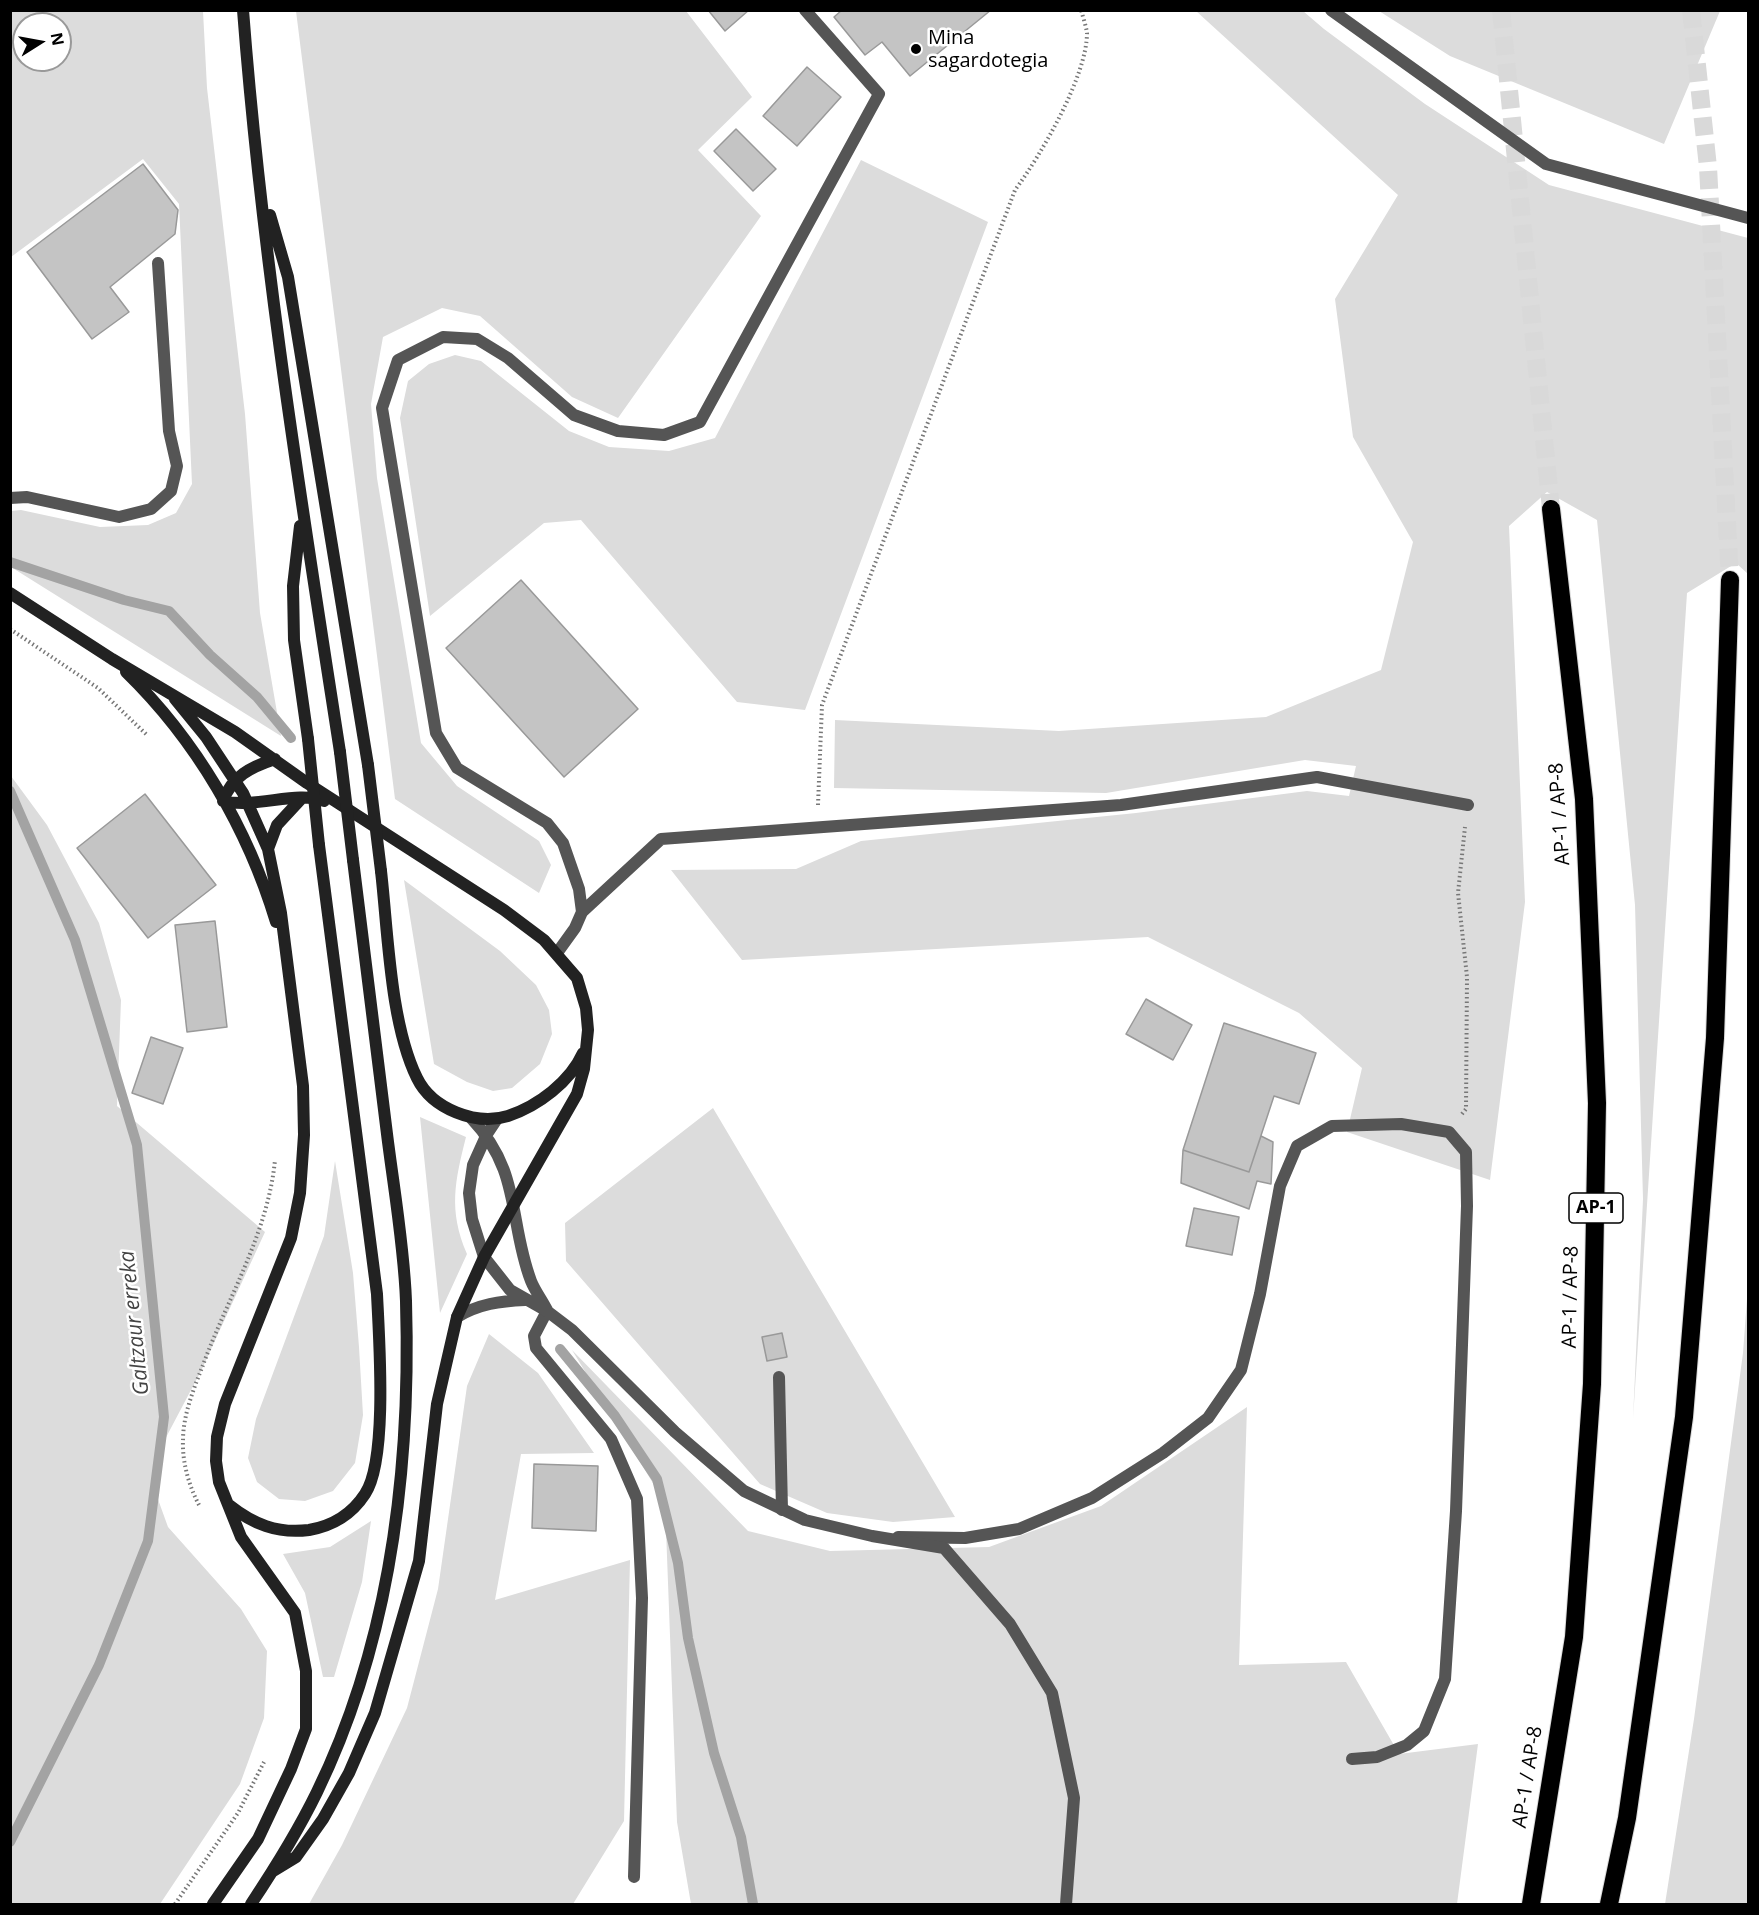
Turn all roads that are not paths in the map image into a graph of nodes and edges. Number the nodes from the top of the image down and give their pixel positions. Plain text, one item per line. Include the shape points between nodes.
1 (243, 10) edge
2 (805, 10) edge
3 (1331, 10) edge
4 (260, 179) junction
5 (1749, 218) edge
6 (159, 263) dead end
7 (10, 498) edge
8 (1551, 509) tunnel mouth
9 (302, 510) junction
10 (1730, 580) tunnel mouth
11 (10, 593) edge
12 (112, 659) junction
13 (169, 692) junction
14 (275, 759) junction
15 (234, 780) junction
16 (302, 798) junction
17 (223, 801) junction
18 (249, 804) junction
19 (1468, 805) road end
20 (353, 812) junction
21 (268, 849) junction
22 (582, 912) junction
23 (558, 953) junction
24 (285, 954) junction
25 (587, 1043) junction
26 (471, 1118) junction
27 (497, 1119) junction
28 (486, 1134) junction
29 (514, 1201) junction
30 (484, 1257) junction
31 (527, 1300) junction
32 (547, 1311) junction
33 (458, 1317) junction
34 (779, 1377) dead end
35 (228, 1504) junction
36 (782, 1510) junction
37 (872, 1536) junction
38 (1352, 1758) dead end
39 (273, 1871) junction
40 (634, 1877) dead end
41 (213, 1905) edge
42 (251, 1905) edge
43 (1066, 1905) edge
44 (1531, 1905) edge
45 (1609, 1905) edge

1 - 4 street
2 - 22 street via 879,94 700,422 664,435 618,431 574,416 508,358 477,339 443,337 398,360 382,408 436,733 457,768 547,823 563,843 579,889
3 - 5 street via 1546,164
4 - 9 street
4 - 26 street, bridge via 288,277 368,765 399,1015 418,1080 433,1098
6 - 7 street via 169,431 177,466 171,491 151,509 118,517 27,497
8 - 44 highway, AP-1 / AP-8 / AP-1 via 1584,799 1598,1103 1592,1384 1574,1637
9 - 35 street, bridge via 293,586 294,640 377,1294 380,1431 367,1493 336,1522 318,1528 281,1531 245,1518
9 - 39 street, bridge via 340,752 406,1299 406,1401 394,1533 371,1644 345,1725 317,1791
10 - 45 highway via 1714,1038 1684,1417 1627,1818
11 - 12 street
12 - 13 street
12 - 17 street via 143,689 186,742
13 - 14 street
13 - 15 street via 206,737
14 - 15 street
14 - 20 street
15 - 17 street
15 - 18 street
16 - 18 street
16 - 20 street via 319,799
16 - 21 street via 277,825
17 - 18 street
17 - 24 street via 268,897
18 - 21 street
19 - 22 street via 1317,777 1121,805 662,839
20 - 23 street via 504,909
21 - 24 street via 276,878
22 - 23 street
23 - 25 street via 577,978 583,994
24 - 35 street via 303,1086 300,1193 291,1238 237,1370 217,1437 219,1482
25 - 27 street via 573,1071 557,1088 516,1113
25 - 29 street via 576,1094
26 - 27 street
26 - 28 street
27 - 28 street
28 - 29 street
28 - 30 street via 473,1165 469,1193 472,1219
29 - 30 street
29 - 32 street via 532,1282
30 - 31 street via 510,1290
30 - 33 street
31 - 32 street
31 - 33 street via 473,1308
32 - 36 street via 744,1491
32 - 40 street via 534,1336 536,1348 611,1439 637,1499 642,1598
33 - 39 street via 437,1404 419,1561 375,1713 349,1773 323,1819 296,1857
34 - 36 street
35 - 41 street via 241,1537 295,1613 307,1699 306,1729 258,1839
36 - 37 street via 805,1520
37 - 38 street via 965,1538 1019,1529 1092,1498 1163,1453 1208,1418 1241,1370 1280,1186 1297,1146 1332,1126 1401,1124 1449,1132 1466,1152 1467,1206 1456,1511 1445,1679 1424,1731 1407,1745 1377,1757
37 - 43 street via 944,1548 1010,1624 1052,1693 1074,1798
39 - 42 street

